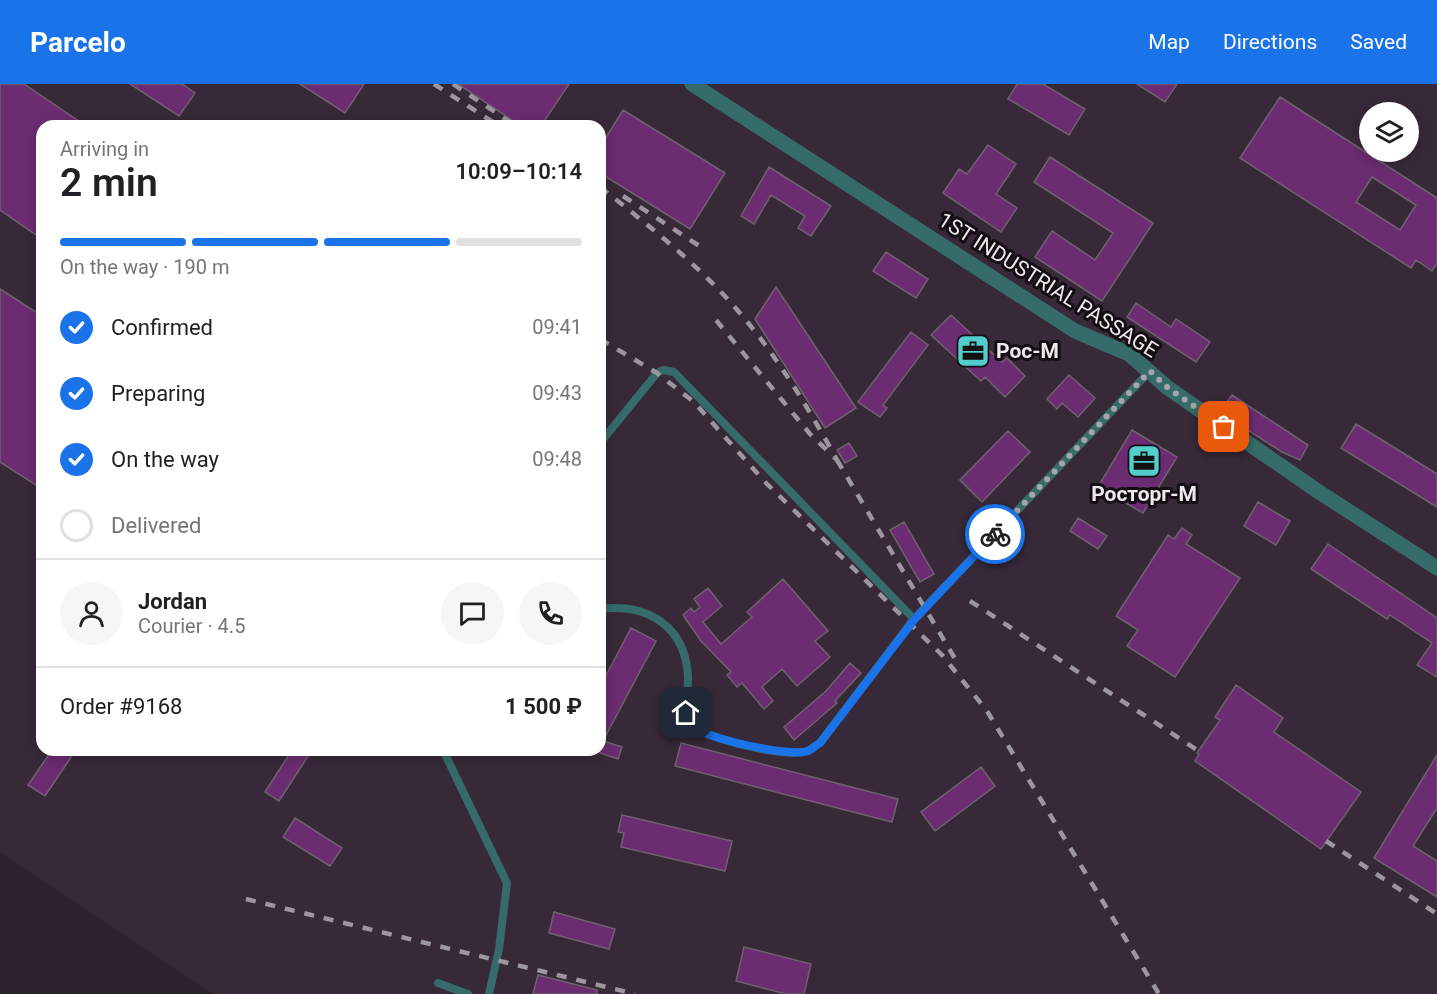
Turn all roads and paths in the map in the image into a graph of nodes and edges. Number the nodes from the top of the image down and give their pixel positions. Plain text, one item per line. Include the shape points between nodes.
1 (692, 84) edge
2 (1150, 371) junction
3 (606, 436) edge
4 (1437, 568) edge
5 (606, 609) edge
6 (914, 620) junction
7 (446, 756) edge
8 (438, 983) dead end
9 (468, 994) edge
10 (489, 994) edge

1 - 2 street, 1ST INDUSTRIAL PASSAGE via 1075,331 1119,348
2 - 4 street, 1ST INDUSTRIAL PASSAGE via 1168,388 1309,486
2 - 6 lane
3 - 6 lane via 657,373 674,372
5 - 6 lane via 632,608 649,614 672,633 686,658 686,713 693,726 740,743 796,753 820,743
7 - 10 lane via 507,883
8 - 9 lane

